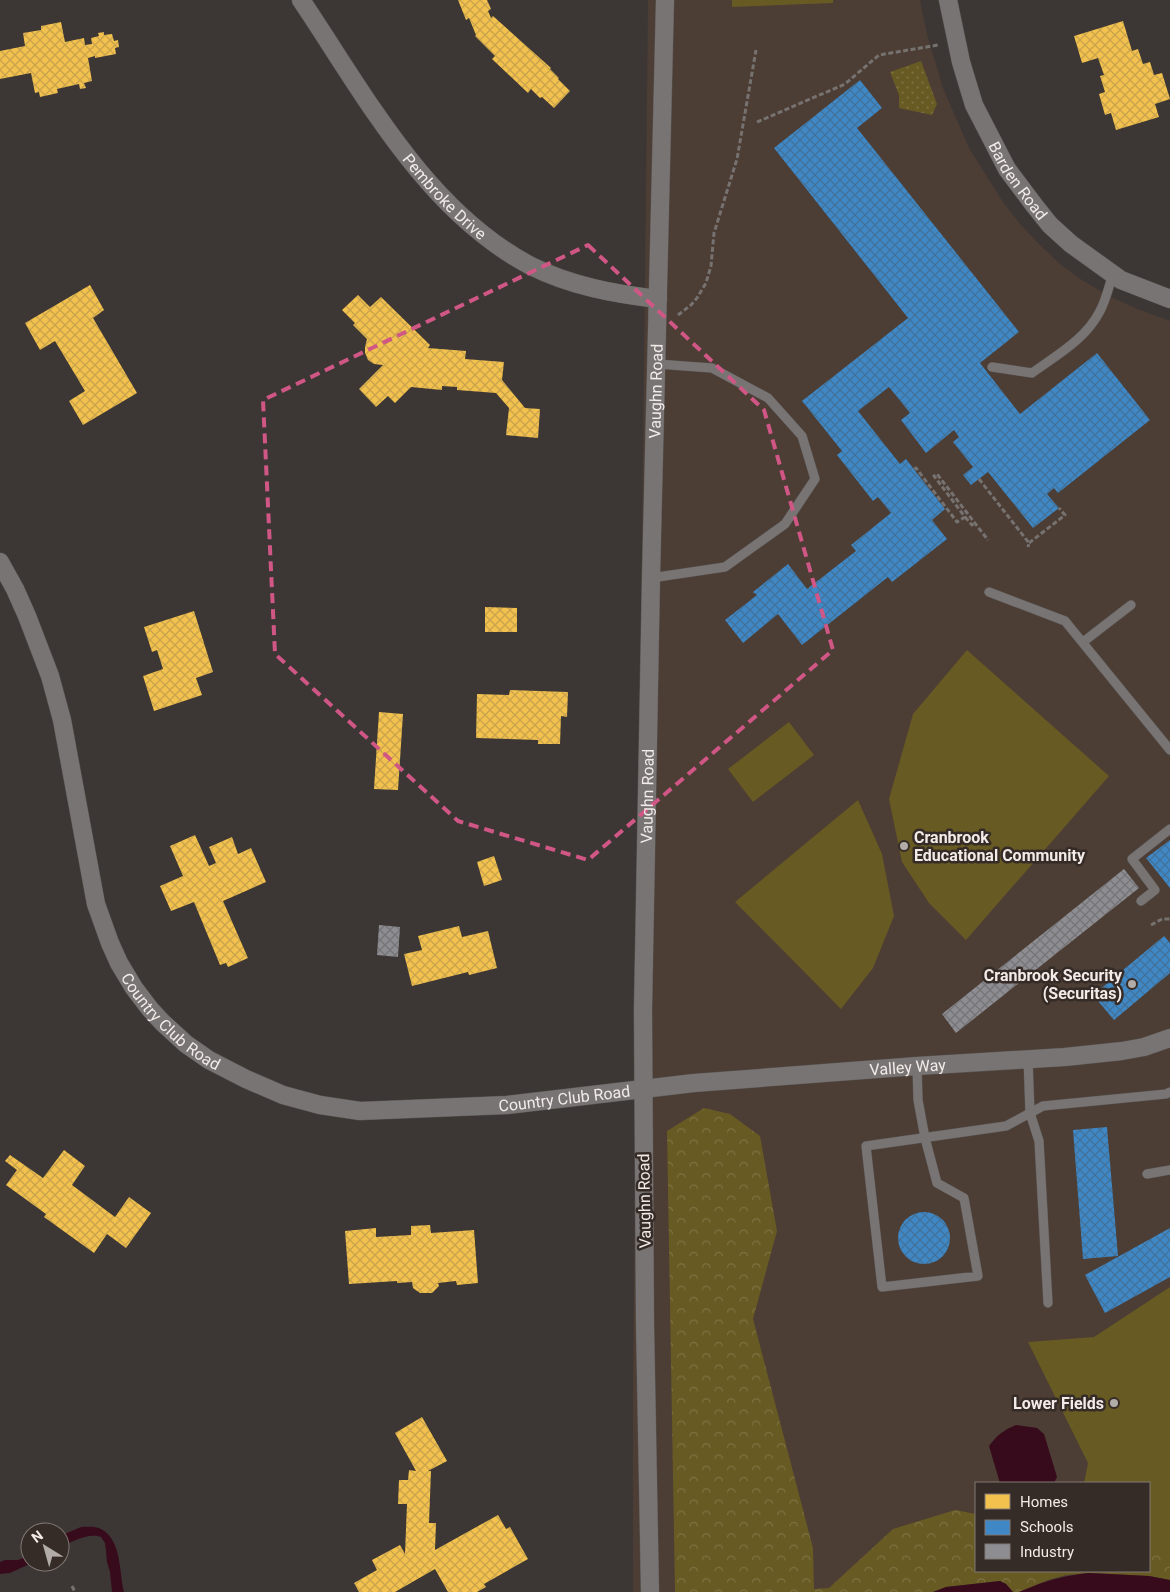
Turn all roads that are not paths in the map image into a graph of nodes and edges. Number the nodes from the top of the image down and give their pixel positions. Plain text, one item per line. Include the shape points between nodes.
1 (302, 0) edge
2 (665, 0) edge
3 (948, 0) edge
4 (1113, 274) junction
5 (658, 299) junction
6 (1170, 299) edge
7 (657, 364) junction
8 (992, 368) dead end
9 (0, 562) edge
10 (651, 578) junction
11 (988, 592) dead end
12 (1131, 605) dead end
13 (1083, 642) junction
14 (1170, 750) edge
15 (1170, 829) edge
16 (1141, 901) dead end
17 (1169, 1041) edge
18 (1028, 1059) junction
19 (917, 1066) junction
20 (643, 1088) junction
21 (1170, 1092) edge
22 (1030, 1113) junction
23 (926, 1138) junction
24 (1170, 1170) edge
25 (1147, 1174) dead end
26 (1048, 1303) dead end
27 (650, 1592) edge

1 - 5 street, Pembroke Drive via 394,138 440,196 469,224 502,249 559,278 589,288
2 - 5 street, Vaughn Road
3 - 4 street, Barden Road via 974,105 1007,169 1050,225
4 - 6 street, Barden Road
4 - 8 lane via 1100,310 1085,334 1066,349 1032,373
5 - 7 street, Vaughn Road
7 - 10 street, Vaughn Road
7 - 10 lane via 712,368 768,398 802,436 815,479 785,524 725,567
9 - 20 street, Country Club Road via 27,616 62,720 96,904 104,930 134,988 150,1009 186,1044 209,1060 283,1096 360,1111 507,1105
10 - 20 street, Vaughn Road
11 - 13 lane via 1065,621
12 - 13 lane
13 - 14 lane
15 - 16 lane via 1132,859 1156,890
17 - 18 street, Valley Way via 1122,1051
18 - 19 street, Valley Way
18 - 22 lane
19 - 20 street, Valley Way
19 - 23 lane via 918,1100
20 - 27 street, Vaughn Road
21 - 22 lane via 1043,1106
22 - 23 lane via 1006,1126
22 - 26 lane via 1039,1141
23 - 23 lane via 866,1146 882,1287 978,1276 964,1198 938,1182
24 - 25 lane

